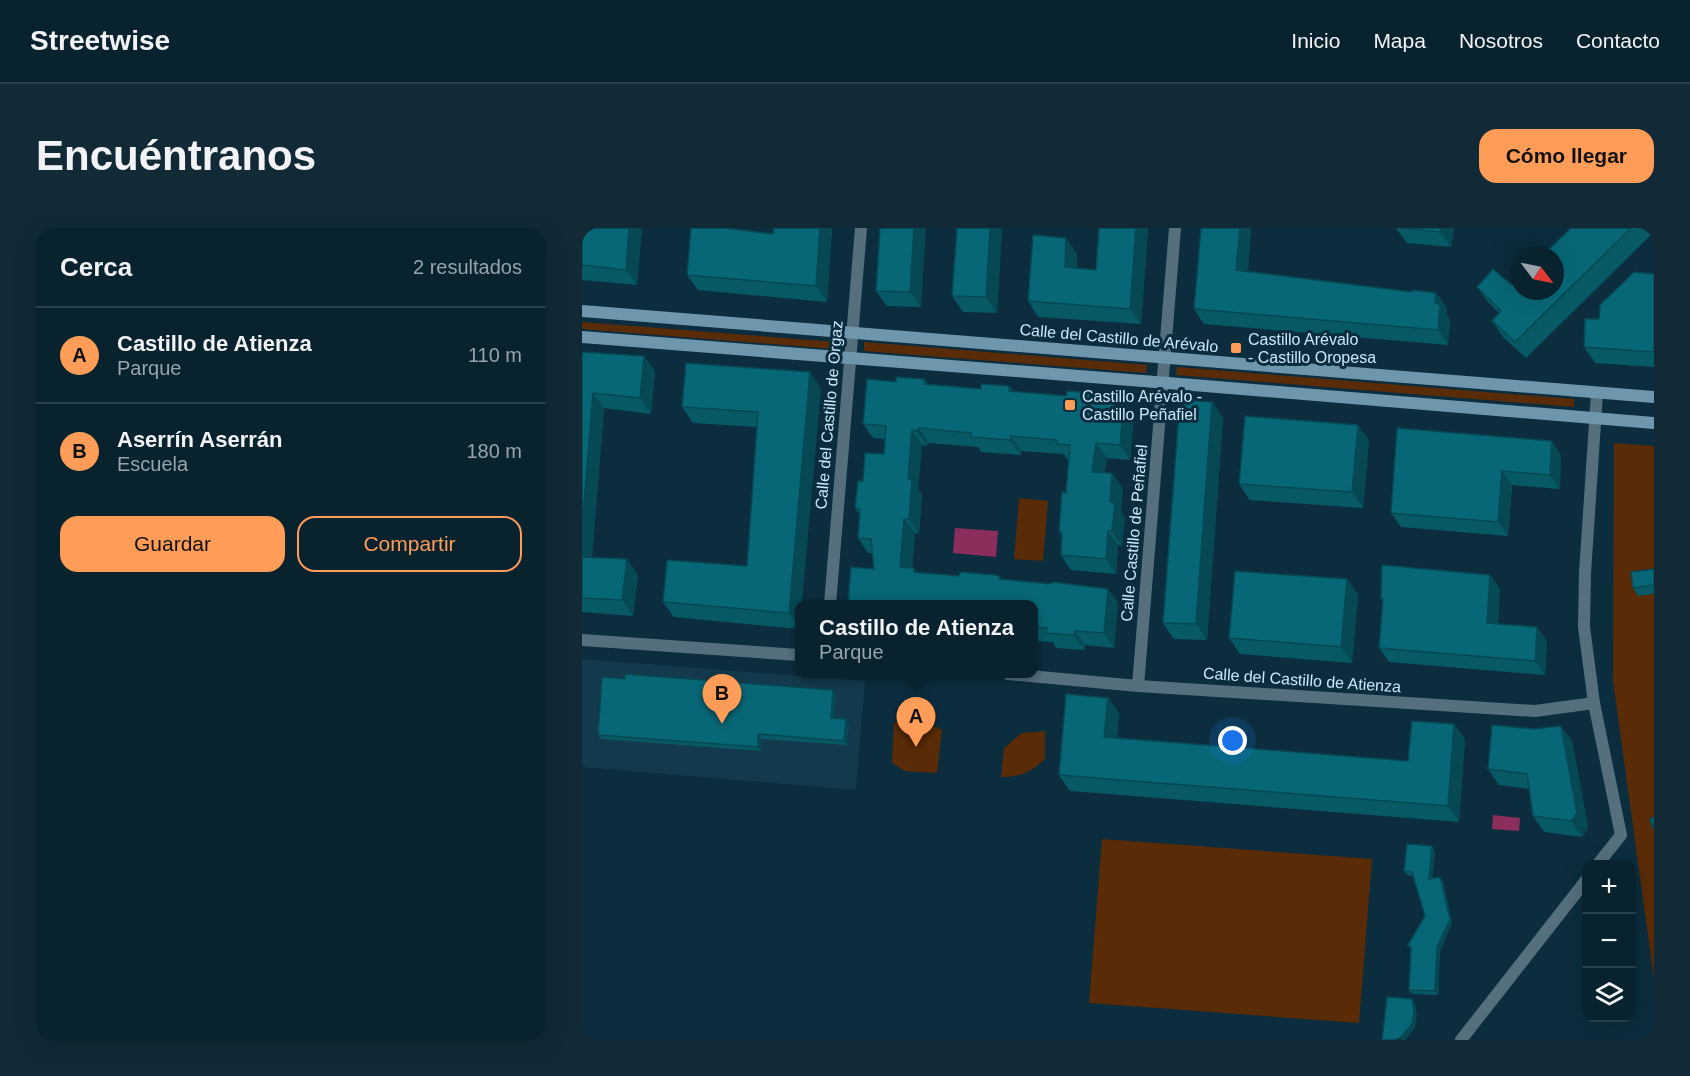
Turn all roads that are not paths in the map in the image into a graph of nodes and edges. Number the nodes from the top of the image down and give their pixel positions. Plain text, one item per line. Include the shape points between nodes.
1 (861, 228) edge
2 (1175, 228) edge
3 (582, 311) edge
4 (853, 333) junction
5 (582, 338) edge
6 (1165, 358) junction
7 (849, 359) junction
8 (1162, 382) junction
9 (1597, 393) junction
10 (1654, 397) edge
11 (1595, 418) junction
12 (1654, 423) edge
13 (830, 600) edge
14 (582, 640) edge
15 (795, 655) edge
16 (1038, 677) edge
17 (1138, 686) junction
18 (1594, 703) junction
19 (1601, 860) edge
20 (1582, 885) edge
21 (1461, 1040) edge

1 - 4 street, Calle del Castillo de Orgaz
2 - 6 street, Calle Castillo de Peñafiel
3 - 4 street, Calle del Castillo de Arévalo
4 - 6 street, Calle del Castillo de Arévalo
4 - 7 street, Calle del Castillo de Orgaz
5 - 7 street
6 - 8 street, Calle Castillo de Peñafiel
6 - 9 street, Calle del Castillo de Arévalo
7 - 8 street
7 - 13 street, Calle del Castillo de Orgaz
8 - 11 street
8 - 17 street, Calle Castillo de Peñafiel
9 - 10 street, Calle del Castillo de Arévalo
9 - 11 street
11 - 12 street
11 - 18 street via 1584,627
14 - 15 street
16 - 17 street, Calle del Castillo de Atienza
17 - 18 street, Calle del Castillo de Atienza via 1535,711
18 - 19 street via 1621,835
20 - 21 street

